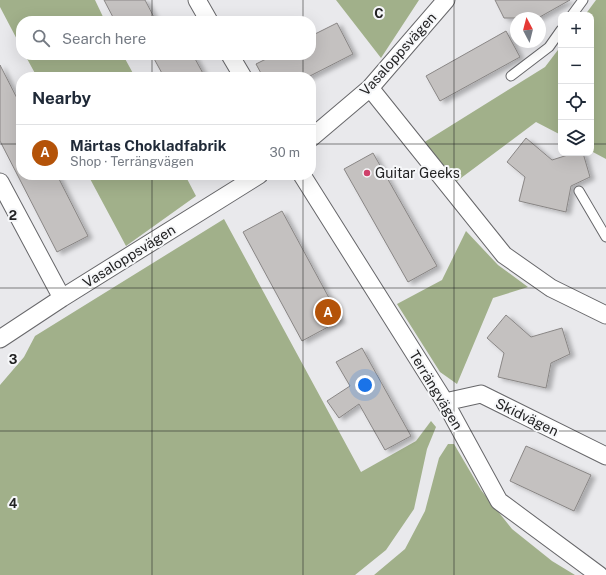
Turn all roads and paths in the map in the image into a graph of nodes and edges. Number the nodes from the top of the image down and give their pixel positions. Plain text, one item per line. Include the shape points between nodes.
1 (197, 0) edge
2 (446, 0) edge
3 (583, 0) edge
4 (574, 12) edge
5 (206, 16) edge
6 (558, 34) edge
7 (233, 60) edge
8 (240, 72) edge
9 (511, 76) dead end
10 (370, 88) junction
11 (316, 134) edge
12 (251, 180) edge
13 (305, 180) edge
14 (0, 182) edge
15 (579, 191) dead end
16 (606, 238) edge
17 (62, 298) junction
18 (606, 315) edge
19 (0, 338) edge
20 (445, 402) junction
21 (606, 456) edge
22 (599, 575) edge

1 - 5 street
2 - 10 street, Vasaloppsvägen
3 - 4 lane
6 - 9 lane via 549,47
7 - 8 street
10 - 11 street, Vasaloppsvägen
10 - 18 street via 504,255 551,288
12 - 17 street, Vasaloppsvägen
13 - 20 street, Terrängvägen
14 - 17 street
15 - 16 lane
17 - 19 street, Vasaloppsvägen
20 - 21 street, Skidvägen via 481,394
20 - 22 street, Terrängvägen via 499,501

